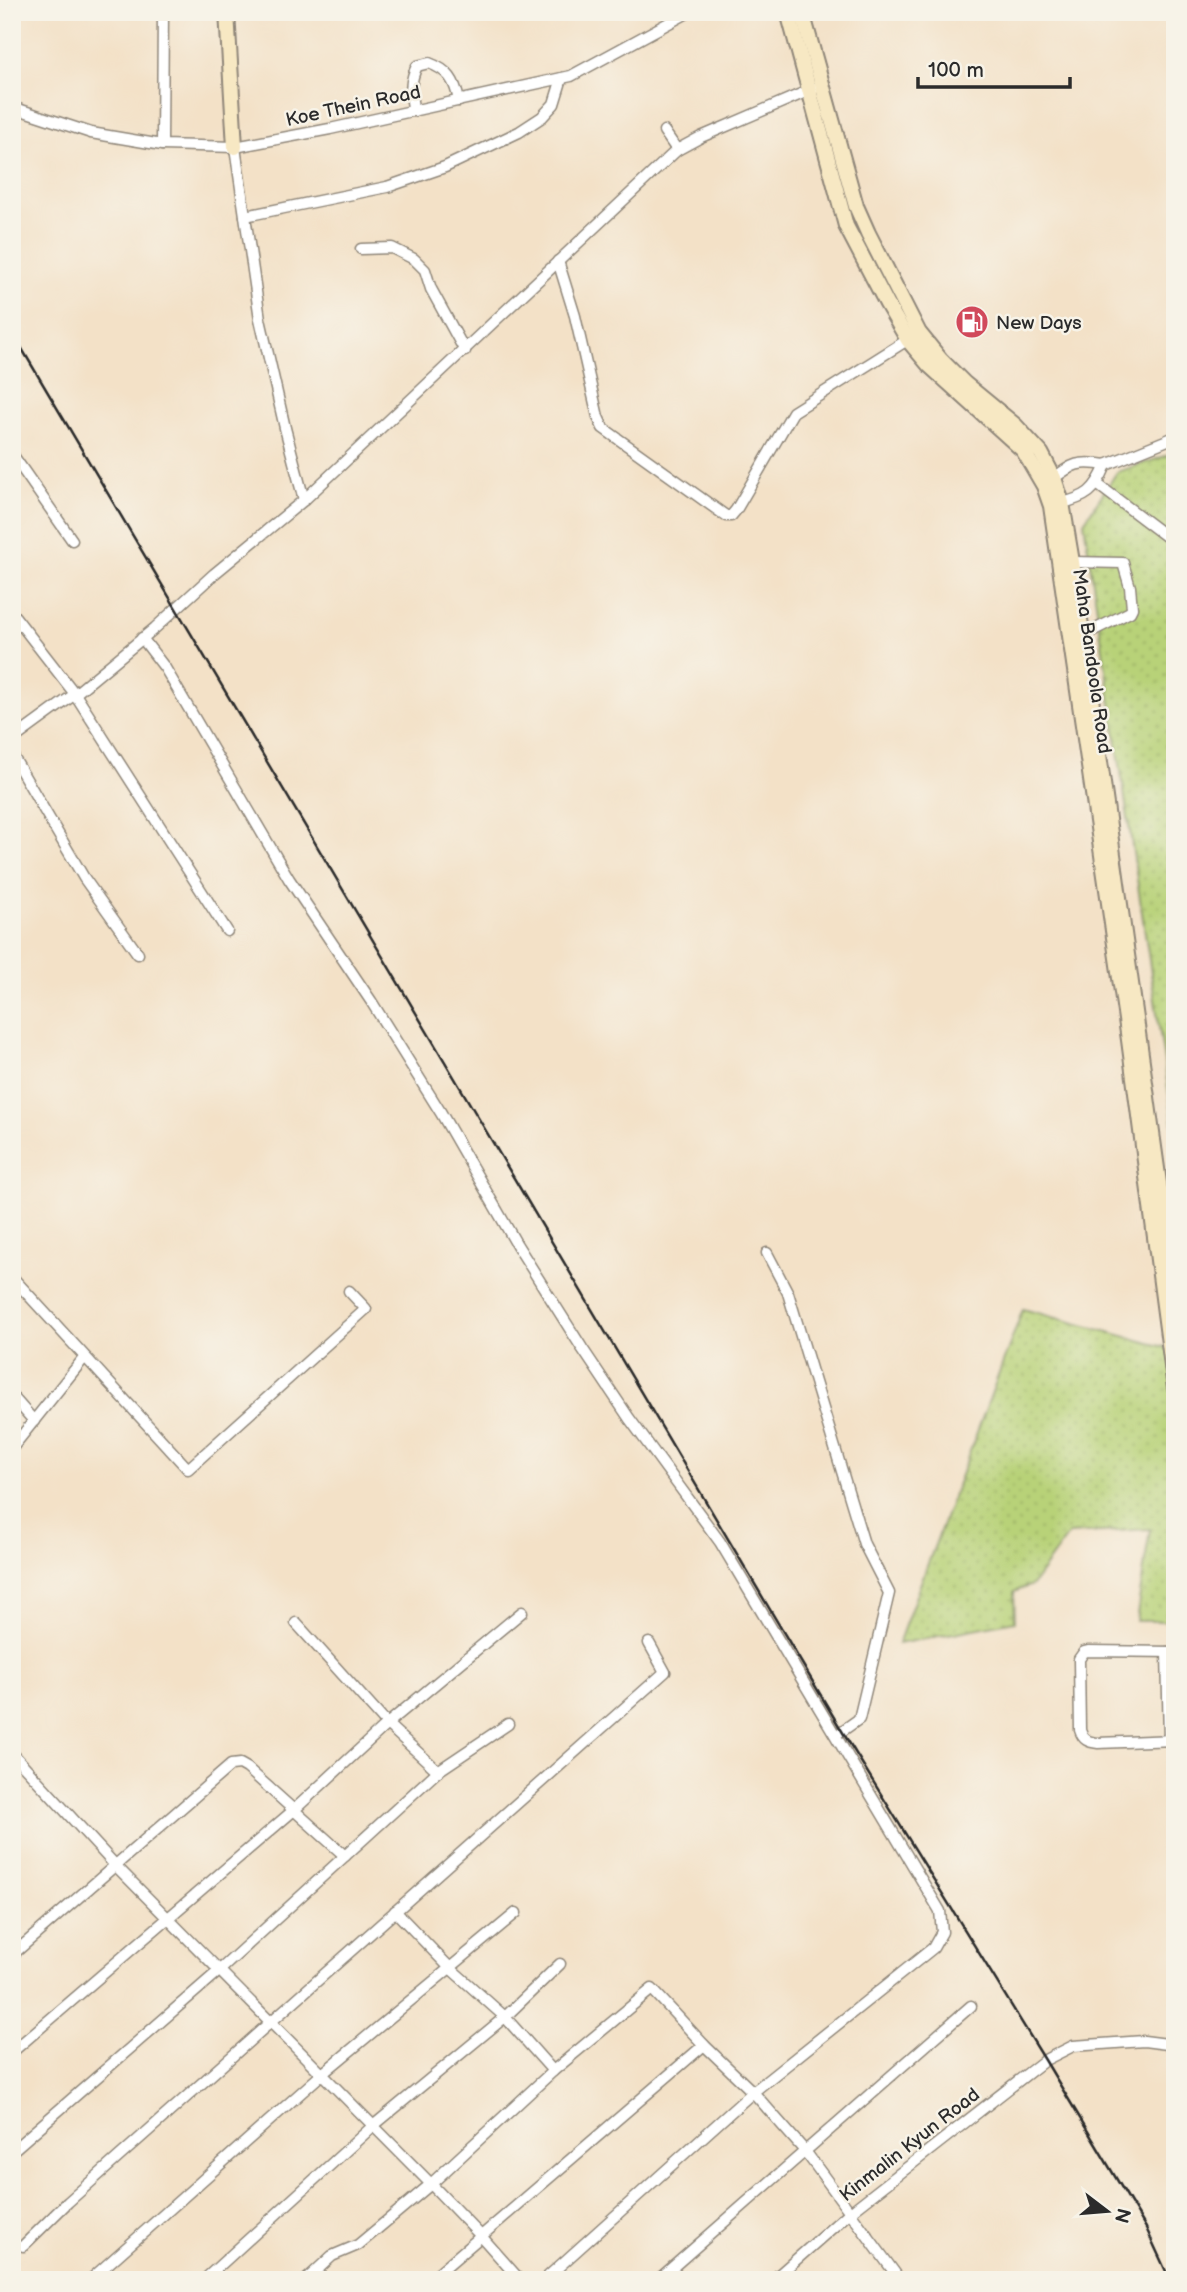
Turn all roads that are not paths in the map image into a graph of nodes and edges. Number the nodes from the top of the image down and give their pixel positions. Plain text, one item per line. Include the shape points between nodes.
1 (151, 12) edge
2 (227, 12) edge
3 (689, 12) edge
4 (788, 12) edge
5 (802, 12) edge
6 (163, 13) edge
7 (562, 78) junction
8 (816, 87) junction
9 (459, 100) junction
10 (12, 107) edge
11 (414, 111) junction
12 (664, 131) dead end
13 (162, 145) junction
14 (236, 148) junction
15 (677, 150) junction
16 (245, 216) junction
17 (361, 249) dead end
18 (558, 261) junction
19 (913, 337) junction
20 (464, 351) junction
21 (1175, 438) edge
22 (12, 454) edge
23 (1106, 465) junction
24 (1049, 482) junction
25 (1097, 484) junction
26 (304, 500) junction
27 (1057, 504) junction
28 (72, 540) dead end
29 (1175, 543) edge
30 (1072, 562) junction
31 (12, 613) edge
32 (1082, 636) junction
33 (142, 638) junction
34 (75, 694) junction
35 (12, 740) edge
36 (12, 755) edge
37 (228, 931) dead end
38 (138, 954) dead end
39 (766, 1253) dead end
40 (12, 1277) edge
41 (349, 1291) dead end
42 (1175, 1297) edge
43 (85, 1358) junction
44 (1175, 1389) edge
45 (12, 1396) edge
46 (34, 1421) junction
47 (12, 1448) edge
48 (522, 1612) dead end
49 (296, 1623) dead end
50 (649, 1643) dead end
51 (1171, 1652) edge
52 (387, 1724) junction
53 (508, 1724) dead end
54 (842, 1731) dead end
55 (1172, 1740) edge
56 (12, 1753) edge
57 (438, 1771) junction
58 (294, 1810) junction
59 (345, 1856) junction
60 (115, 1865) junction
61 (395, 1911) junction
62 (516, 1913) dead end
63 (168, 1918) junction
64 (12, 1955) edge
65 (560, 1964) dead end
66 (450, 1968) junction
67 (220, 1970) junction
68 (971, 2006) dead end
69 (505, 2017) junction
70 (272, 2023) junction
71 (704, 2045) junction
72 (1175, 2045) edge
73 (12, 2052) edge
74 (553, 2071) junction
75 (323, 2074) junction
76 (753, 2092) junction
77 (373, 2126) junction
78 (12, 2151) edge
79 (805, 2151) junction
80 (431, 2184) junction
81 (849, 2213) junction
82 (481, 2235) junction
83 (23, 2246) dead end
84 (90, 2280) edge
85 (204, 2280) edge
86 (306, 2280) edge
87 (430, 2280) edge
88 (520, 2280) edge
89 (544, 2280) edge
90 (657, 2280) edge
91 (773, 2280) edge
92 (900, 2280) edge

1 - 6 street
2 - 14 main road
3 - 7 street, Koe Thein Road
4 - 8 main road, Maha Bandoola Road
5 - 8 main road, Maha Bandoola Road
6 - 13 street
7 - 9 street, Koe Thein Road
7 - 16 street via 554,104 542,117 445,167 387,187
8 - 15 street
8 - 19 main road, Maha Bandoola Road via 856,206
9 - 11 street, Koe Thein Road
9 - 11 street via 452,77 429,63 417,66 413,74 410,99
10 - 13 street, Koe Thein Road via 91,133
11 - 14 street, Koe Thein Road
12 - 15 street
13 - 14 street, Koe Thein Road
14 - 16 street
15 - 18 street
16 - 26 street via 260,319
17 - 20 street via 392,248 414,259 425,270
18 - 19 street via 603,428 726,516 736,510 793,412
18 - 20 street
19 - 24 main road, Maha Bandoola Road via 1034,444
20 - 26 street
21 - 23 street
22 - 28 street
23 - 24 street via 1076,463
23 - 25 street
24 - 27 main road, Maha Bandoola Road
25 - 27 street via 1080,498
25 - 29 street
26 - 33 street
27 - 30 main road, Maha Bandoola Road
27 - 44 main road, Maha Bandoola Road
30 - 32 main road, Maha Bandoola Road
30 - 32 street via 1123,563 1130,587 1130,612
31 - 34 street
32 - 42 main road, Maha Bandoola Road
33 - 34 street
33 - 76 street via 165,668 289,879 441,1112 575,1336 720,1542 940,1911 942,1933 933,1948
34 - 35 street
34 - 37 street
36 - 38 street via 84,878
39 - 54 street via 788,1293 864,1544 889,1593 859,1719
40 - 43 street
41 - 43 street via 366,1309 188,1469
43 - 46 street
45 - 46 street
46 - 47 street
48 - 52 street
49 - 52 street
50 - 61 street via 665,1672
51 - 55 street
51 - 55 street via 1083,1652 1079,1659 1082,1737 1092,1742
52 - 57 street
52 - 58 street
53 - 57 street
56 - 60 street
57 - 59 street
58 - 59 street
58 - 60 street via 247,1768 231,1765
58 - 63 street
59 - 67 street
60 - 63 street
60 - 64 street
61 - 66 street
61 - 70 street
62 - 66 street
63 - 67 street
63 - 73 street
65 - 69 street
66 - 69 street
66 - 75 street
67 - 70 street
67 - 78 street
68 - 79 street
69 - 74 street
69 - 77 street
70 - 75 street
70 - 83 street
71 - 74 street via 652,1989
71 - 76 street
71 - 82 street
72 - 81 street, Kinmalin Kyun Road via 1144,2041 1073,2046 1045,2060
74 - 80 street
75 - 77 street
75 - 84 street
76 - 79 street
76 - 89 street
77 - 80 street
77 - 85 street
79 - 81 street
79 - 90 street
80 - 82 street
80 - 86 street via 358,2245 332,2256
81 - 91 street, Kinmalin Kyun Road
81 - 92 street
82 - 87 street
82 - 88 street

